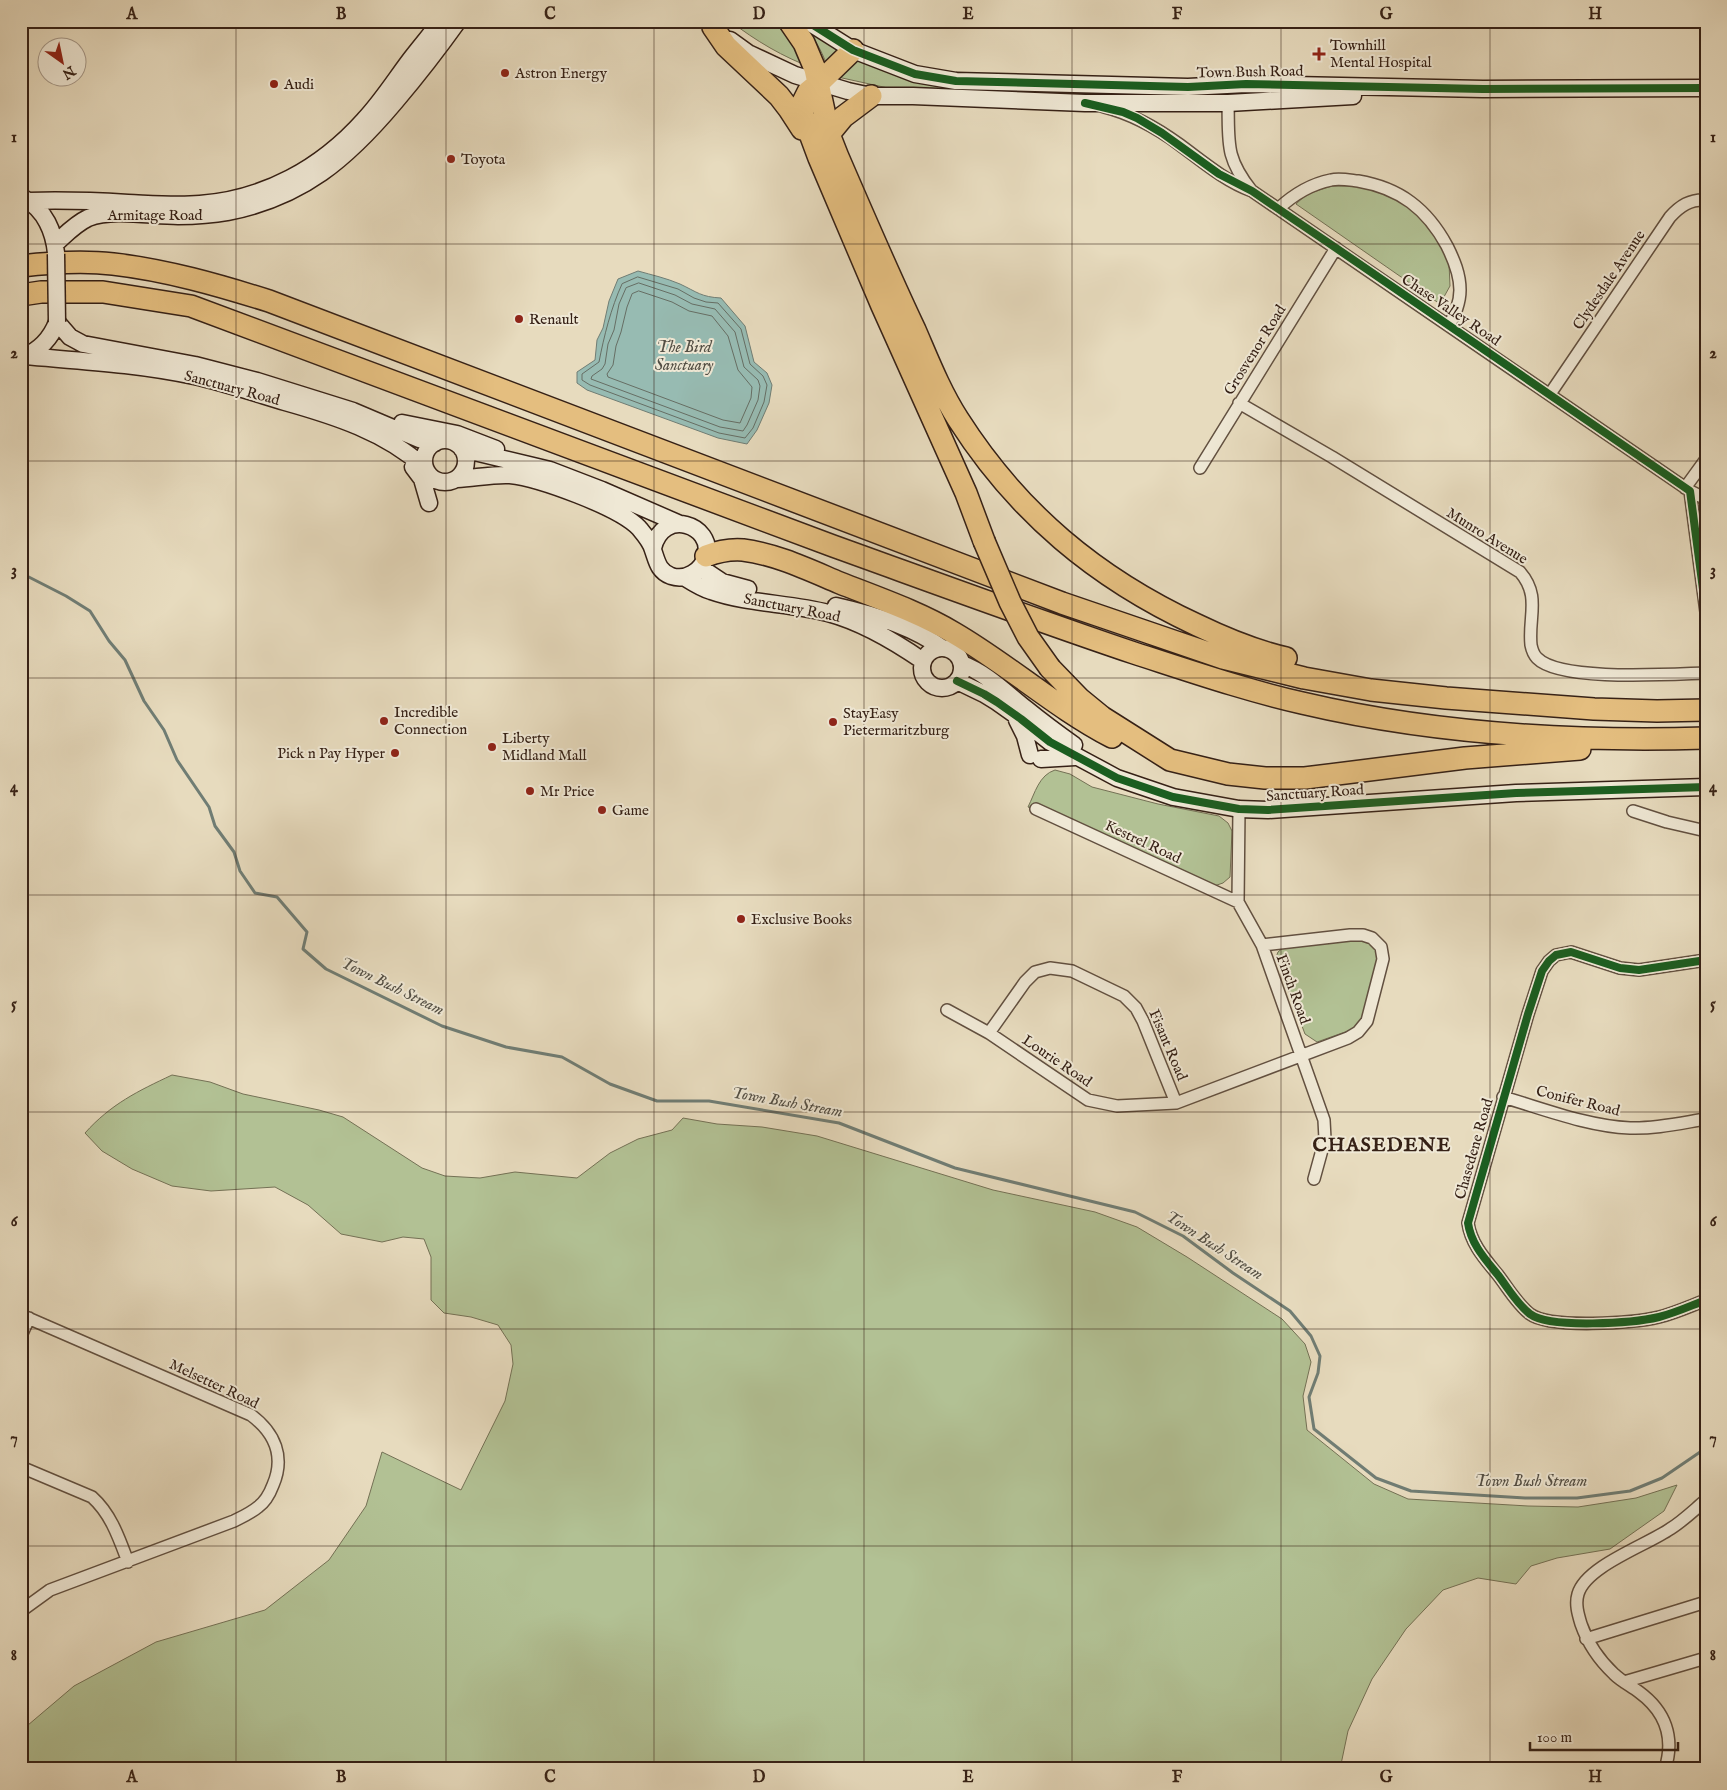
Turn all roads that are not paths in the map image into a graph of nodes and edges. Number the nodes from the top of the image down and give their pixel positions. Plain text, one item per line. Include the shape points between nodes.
1 (441, 21) edge
2 (458, 21) edge
3 (789, 21) edge
4 (807, 21) edge
5 (710, 24) edge
6 (853, 50) junction
7 (819, 83) junction
8 (1246, 84) junction
9 (1188, 87) junction
10 (1706, 88) edge
11 (1483, 89) junction
12 (871, 96) junction
13 (1085, 103) junction
14 (1228, 103) junction
15 (829, 134) junction
16 (819, 158) junction
17 (1252, 192) junction
18 (25, 199) edge
19 (1706, 200) edge
20 (1278, 209) junction
21 (1336, 248) junction
22 (56, 249) junction
23 (21, 266) edge
24 (21, 295) edge
25 (57, 322) junction
26 (1449, 326) junction
27 (23, 357) edge
28 (1550, 394) junction
29 (1239, 403) junction
30 (353, 411) junction
31 (378, 436) junction
32 (435, 443) junction
33 (462, 449) junction
34 (1706, 459) edge
35 (424, 467) junction
36 (537, 467) junction
37 (1200, 468) dead end
38 (457, 479) junction
39 (1688, 489) junction
40 (1706, 499) edge
41 (429, 503) dead end
42 (680, 524) junction
43 (1706, 528) edge
44 (1696, 537) junction
45 (653, 548) junction
46 (704, 562) junction
47 (684, 577) junction
48 (1706, 612) edge
49 (942, 648) junction
50 (923, 662) junction
51 (962, 664) junction
52 (1706, 674) edge
53 (957, 681) junction
54 (1446, 698) junction
55 (1706, 710) edge
56 (1014, 715) junction
57 (1706, 738) edge
58 (1685, 739) junction
59 (1077, 756) junction
60 (1170, 760) junction
61 (1145, 787) junction
62 (1706, 788) edge
63 (1238, 809) junction
64 (1036, 810) dead end
65 (1633, 811) dead end
66 (1706, 831) edge
67 (1238, 902) junction
68 (1262, 945) junction
69 (1706, 960) edge
70 (947, 1010) dead end
71 (989, 1033) junction
72 (1301, 1056) junction
73 (1503, 1097) junction
74 (1176, 1103) junction
75 (1706, 1119) edge
76 (1314, 1179) dead end
77 (1706, 1300) edge
78 (25, 1316) edge
79 (21, 1336) edge
80 (21, 1467) edge
81 (1706, 1500) edge
82 (128, 1562) junction
83 (1706, 1602) edge
84 (21, 1611) edge
85 (1586, 1639) junction
86 (1706, 1658) edge
87 (1624, 1682) junction
88 (1665, 1769) edge

1 - 18 street, Armitage Road via 366,119 344,142 300,174 276,186 225,201 199,204
2 - 22 street, Armitage Road via 374,128 353,149 288,193 245,208 205,215 115,214 88,218 77,225
3 - 7 highway via 808,51
4 - 6 street, Town Bush Road
5 - 7 street, Town Bush Road via 748,53 795,76
5 - 16 highway via 726,46 789,109
6 - 7 highway
6 - 9 street, Town Bush Road via 915,74 956,80
7 - 12 street, Town Bush Road
7 - 15 highway
7 - 16 highway via 808,92 802,107
8 - 9 street, Town Bush Road
8 - 11 street, Town Bush Road
8 - 14 street
9 - 14 street via 1215,92
10 - 11 street, Town Bush Road
11 - 14 street, Town Bush Road
12 - 13 street, Town Bush Road
12 - 15 highway via 843,117
13 - 14 street, Town Bush Road
13 - 17 street, Chase Valley Road via 1137,118 1219,174
14 - 17 street, Chase Valley Road via 1231,157
15 - 54 highway via 947,400 999,477 1040,522 1122,586 1217,634 1264,653 1417,687
16 - 60 highway, bridge via 966,493 1010,602 1028,637 1074,694 1102,718
17 - 20 street, Chase Valley Road
18 - 22 street via 47,220
19 - 28 street, Clydesdale Avenue via 1689,202 1670,218
20 - 21 street, Chase Valley Road
20 - 26 street via 1309,187 1332,180 1382,187 1410,201 1439,231 1459,274 1460,297
21 - 26 street, Chase Valley Road
21 - 29 street, Grosvenor Road
22 - 25 street, bridge
23 - 54 highway via 112,264 199,280 261,298 1098,616 1223,658 1295,675 1371,690
24 - 58 highway via 103,292 191,306 817,540 1056,627 1233,686 1303,704 1482,733
25 - 27 street via 42,346
25 - 30 street, Sanctuary Road via 70,337 83,344 195,365
26 - 28 street, Chase Valley Road
27 - 31 street, Sanctuary Road via 104,363 194,376 330,415
28 - 39 street, Chase Valley Road
29 - 37 street, Grosvenor Road
29 - 52 street, Munro Avenue via 1520,572 1532,593 1530,635 1538,659 1561,670 1586,673
30 - 32 street, Sanctuary Road
30 - 36 street via 457,434
31 - 35 street, Sanctuary Road via 411,455
31 - 41 street via 416,470
32 - 33 street via 446,440
32 - 35 street via 426,451
33 - 36 street
33 - 38 street via 466,465
34 - 39 street
35 - 38 street via 430,477 441,482
36 - 42 street via 602,490
38 - 45 street via 495,475 542,482 631,520
39 - 40 street, Chase Valley Road
39 - 44 street
42 - 45 street via 665,528
42 - 46 street via 692,526 701,534 706,544
43 - 44 street
44 - 48 street
45 - 47 street via 658,567 671,576
46 - 47 street via 693,574
46 - 49 street, Sanctuary Road via 715,579 869,614 916,632
46 - 60 highway via 725,550 761,553 922,617 954,632 1084,722 1137,749
47 - 50 street, Sanctuary Road via 712,592 816,610 846,619 870,628
49 - 50 street via 930,652
49 - 51 street via 955,652
50 - 53 street via 923,675 932,685 944,688
51 - 53 street
51 - 61 street, Sanctuary Road via 990,679 1045,725
53 - 56 street, Sanctuary Road via 984,694
54 - 55 highway via 1594,709
56 - 59 street, Sanctuary Road via 1050,742
56 - 59 street via 1035,757
57 - 58 highway
58 - 60 highway via 1465,758 1297,779 1228,774
59 - 61 street, Sanctuary Road via 1116,778
61 - 63 street, Sanctuary Road
62 - 63 street, Sanctuary Road via 1516,793 1268,810
63 - 67 street, Finch Road
64 - 67 street, Kestrel Road
65 - 66 street
67 - 68 street, Finch Road
68 - 72 street, Finch Road
68 - 72 street, Lourie Road via 1362,935 1372,938 1382,948 1383,959 1363,1027 1348,1038
69 - 73 street, Chasedene Road via 1640,970 1620,968 1571,952 1556,955 1542,971
70 - 71 street, Lourie Road
71 - 74 street, Lourie Road via 1088,1100 1118,1106
71 - 74 street, Fisant Road via 1035,972 1050,968 1072,972 1124,996 1136,1008
72 - 74 street, Lourie Road
72 - 76 street, Finch Road via 1325,1128
73 - 75 street, Conifer Road via 1573,1117 1630,1128
73 - 77 street, Chasedene Road via 1468,1223 1474,1245 1519,1302 1543,1320 1633,1322
78 - 79 street
78 - 82 street, Melsetter Road via 251,1415 274,1441 279,1468 270,1493 257,1508 234,1521
80 - 82 street via 92,1497 100,1504 112,1522
81 - 85 street via 1673,1528 1606,1564 1585,1581 1576,1604
82 - 84 street, Melsetter Road via 50,1590
83 - 85 street
85 - 87 street via 1596,1655
86 - 87 street
87 - 88 street via 1651,1702 1662,1716 1668,1746

